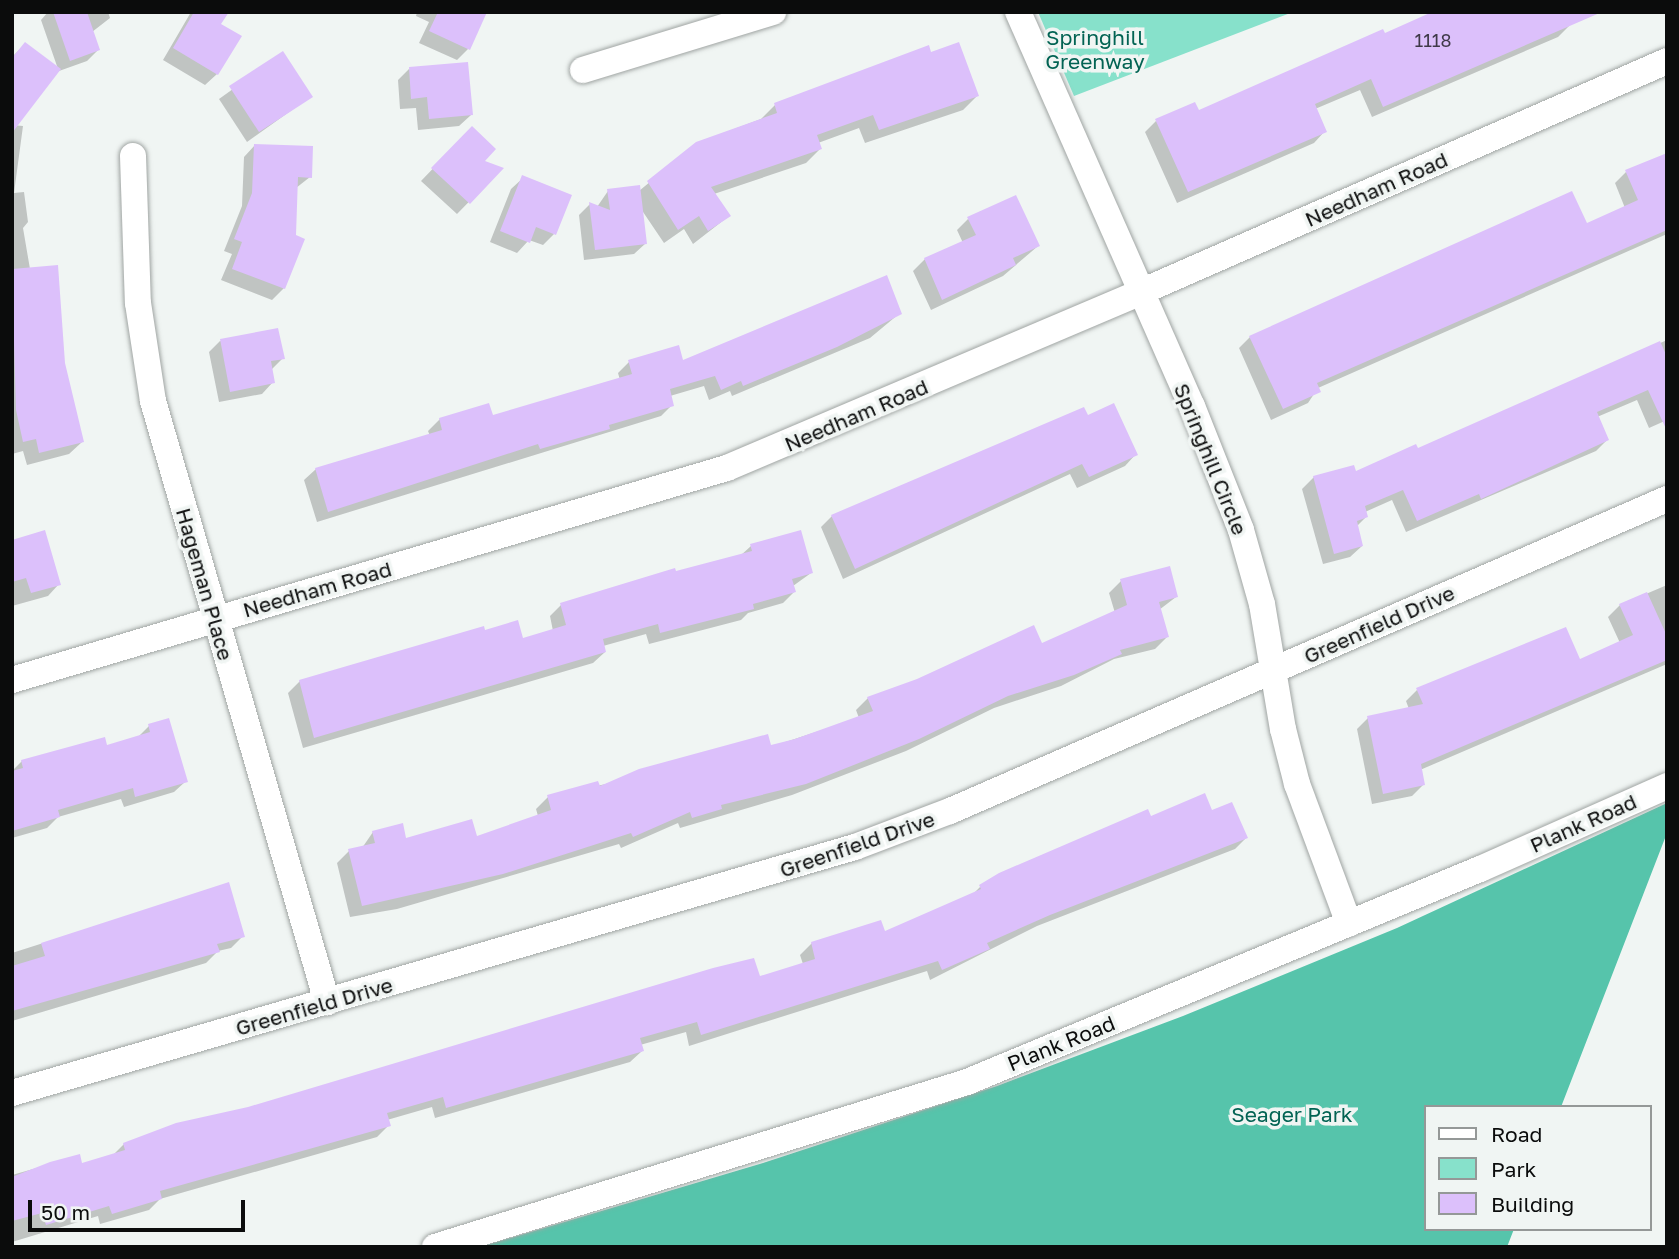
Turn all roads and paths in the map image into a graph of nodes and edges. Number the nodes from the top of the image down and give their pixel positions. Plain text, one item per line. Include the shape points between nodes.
1 (773, 12) edge
2 (1018, 12) edge
3 (1667, 61) edge
4 (583, 70) dead end
5 (133, 156) dead end
6 (1141, 292) junction
7 (1667, 499) edge
8 (215, 618) junction
9 (1273, 671) junction
10 (12, 680) edge
11 (1667, 786) edge
12 (1349, 924) junction
13 (327, 1002) junction
14 (12, 1093) edge
15 (435, 1247) edge

1 - 4 street via 676,46
2 - 6 street, Springhill Circle
3 - 6 street, Needham Road
5 - 8 street, Hageman Place via 138,303 153,401
6 - 8 street, Needham Road via 727,468
6 - 9 street, Springhill Circle via 1241,530 1262,604
7 - 9 street, Greenfield Drive
8 - 10 street, Needham Road
8 - 13 street, Hageman Place
9 - 12 street, Springhill Circle via 1297,784
9 - 13 street, Greenfield Drive via 855,847
11 - 12 street, Plank Road
12 - 15 street, Plank Road via 908,1102
13 - 14 street, Greenfield Drive

